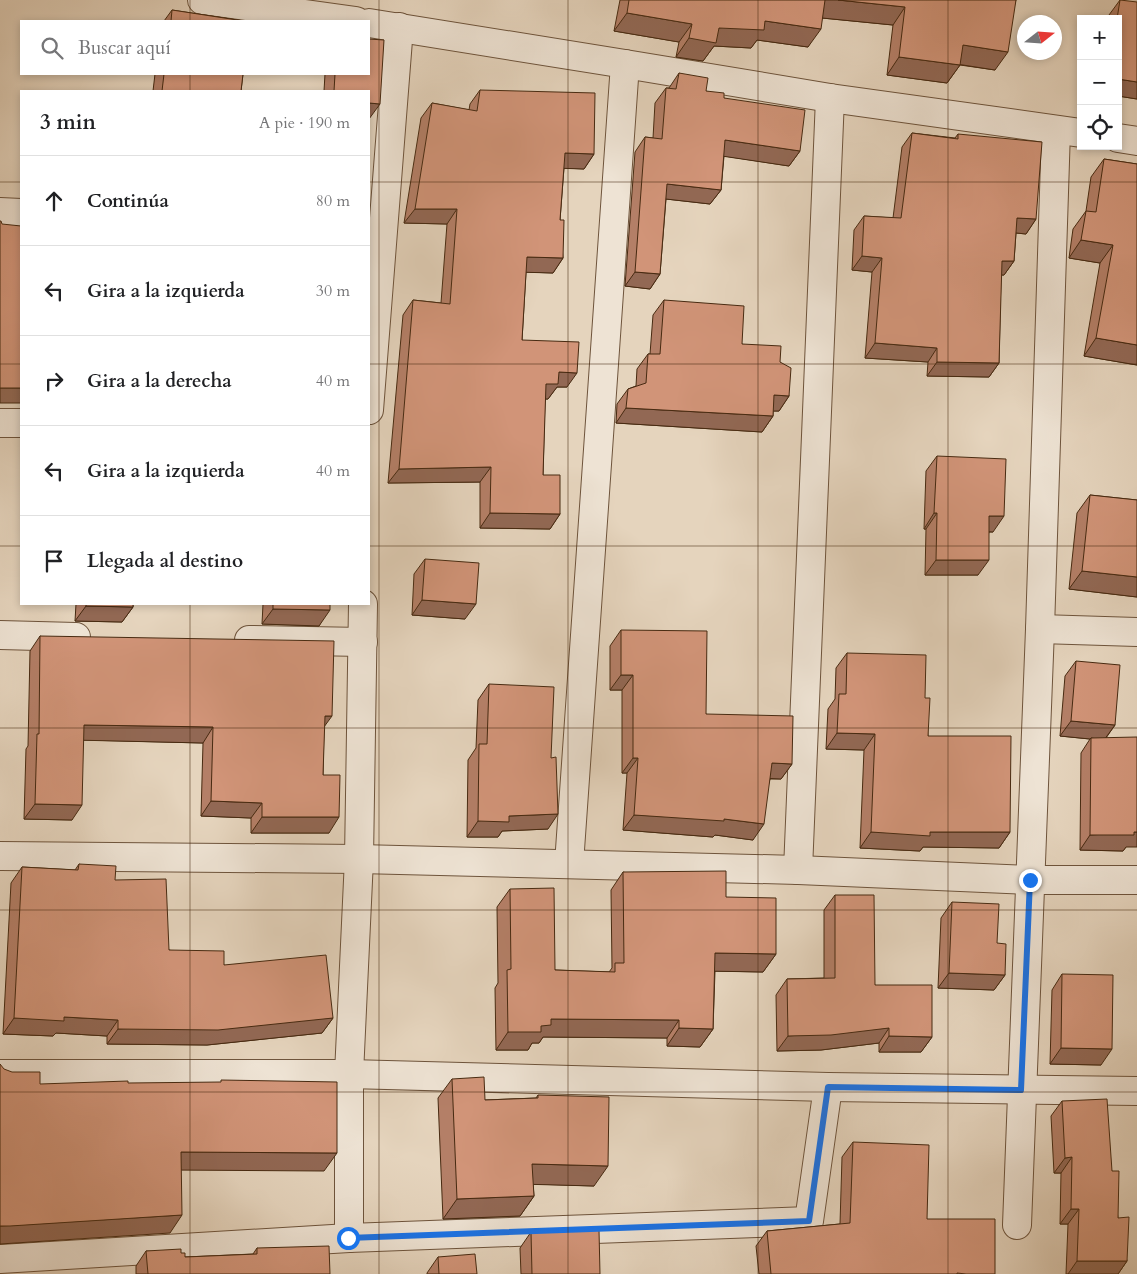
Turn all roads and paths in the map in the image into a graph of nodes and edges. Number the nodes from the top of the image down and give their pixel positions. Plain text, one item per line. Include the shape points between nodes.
1 (202, 0) edge
2 (349, 20) edge
3 (370, 23) edge
4 (399, 27) junction
5 (625, 64) junction
6 (830, 98) junction
7 (1068, 132) edge
8 (1122, 139) edge
9 (1137, 141) edge
10 (0, 212) edge
11 (20, 213) edge
12 (376, 225) edge
13 (370, 384) edge
14 (0, 422) edge
15 (20, 423) edge
16 (363, 605) edge
17 (1040, 629) junction
18 (1137, 632) edge
19 (0, 636) edge
20 (98, 637) edge
21 (225, 640) edge
22 (362, 642) junction
23 (0, 856) edge
24 (359, 859) junction
25 (569, 864) junction
26 (798, 870) junction
27 (1030, 880) junction
28 (1137, 880) edge
29 (0, 1074) edge
30 (349, 1074) junction
31 (828, 1087) junction
32 (1021, 1090) junction
33 (1137, 1091) edge
34 (1017, 1225) dead end
35 (348, 1238) junction
36 (0, 1259) edge

1 - 2 street
3 - 4 street
4 - 5 street
4 - 12 street
5 - 6 street
5 - 25 street
6 - 7 street
6 - 26 street
7 - 17 street
8 - 9 street
10 - 11 street
12 - 13 street
14 - 15 street
16 - 22 street
17 - 18 street
17 - 27 street
19 - 20 street
21 - 22 street
22 - 24 street
23 - 24 street
24 - 25 street
24 - 30 street
25 - 26 street
26 - 27 street
27 - 28 street
27 - 32 street
29 - 30 street
30 - 31 street
30 - 35 street
31 - 32 street
31 - 35 street via 809,1221
32 - 33 street
32 - 34 street
35 - 36 street

